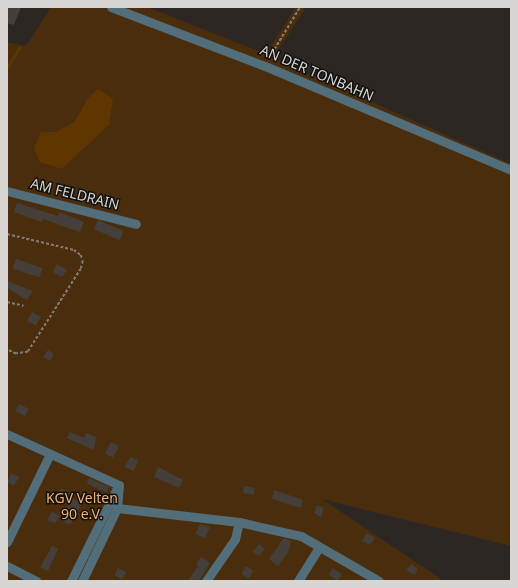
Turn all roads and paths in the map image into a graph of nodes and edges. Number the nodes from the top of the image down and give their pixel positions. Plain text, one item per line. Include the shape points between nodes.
1 (111, 7) edge
2 (300, 7) edge
3 (265, 66) junction
4 (511, 170) edge
5 (7, 191) edge
6 (136, 224) dead end
7 (7, 234) edge
8 (7, 302) edge
9 (24, 306) dead end
10 (7, 350) edge
11 (7, 434) edge
12 (50, 454) junction
13 (119, 485) junction
14 (117, 508) junction
15 (239, 522) junction
16 (7, 542) edge
17 (319, 548) junction
18 (7, 566) edge
19 (36, 581) edge
20 (72, 581) edge
21 (82, 581) edge
22 (206, 581) edge
23 (298, 581) edge
24 (379, 581) edge

1 - 3 street, AN DER TONBAHN
2 - 3 path
3 - 4 street, AN DER TONBAHN
5 - 6 street, AM FELDRAIN
7 - 10 path via 74,250 81,255 83,261 81,269 28,352 16,354
8 - 9 path
11 - 12 street
12 - 13 street
12 - 16 street
13 - 14 street
13 - 20 street
14 - 15 street
14 - 21 street
15 - 17 street via 301,536
15 - 22 street via 235,539
17 - 23 street
17 - 24 street
18 - 19 street

